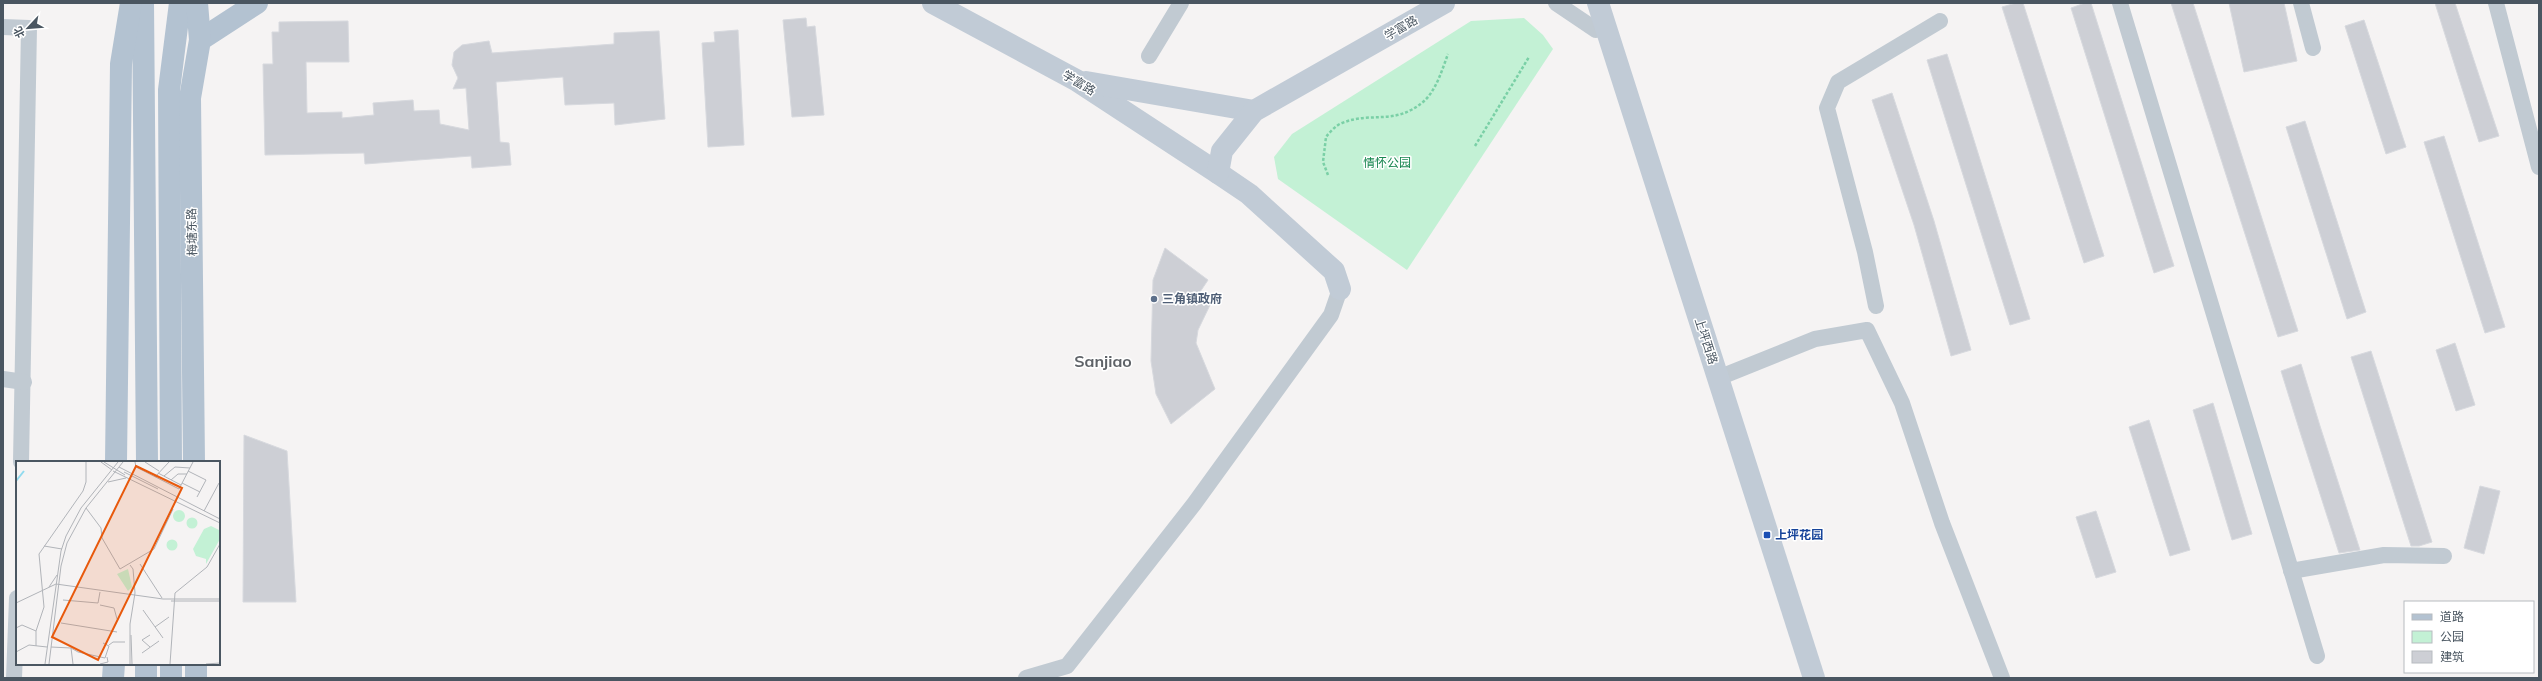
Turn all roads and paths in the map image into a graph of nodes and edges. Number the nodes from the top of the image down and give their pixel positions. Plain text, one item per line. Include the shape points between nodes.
1 (131, 3) edge
2 (143, 3) edge
3 (180, 3) edge
4 (197, 3) edge
5 (257, 3) edge
6 (934, 3) edge
7 (1182, 3) edge
8 (1444, 3) edge
9 (1556, 3) edge
10 (2120, 3) edge
11 (2301, 3) edge
12 (2496, 3) edge
13 (1597, 10) edge
14 (1940, 21) dead end
15 (3, 27) edge
16 (200, 40) junction
17 (2313, 48) dead end
18 (1448, 54) dead end
19 (1149, 56) dead end
20 (1529, 57) dead end
21 (1076, 80) junction
22 (1254, 111) junction
23 (1475, 146) dead end
24 (2539, 167) edge
25 (1218, 173) junction
26 (1328, 175) dead end
27 (1340, 289) joint
28 (1876, 306) dead end
29 (1718, 378) junction
30 (3, 379) edge
31 (24, 382) junction
32 (147, 459) edge
33 (171, 459) edge
34 (21, 461) edge
35 (116, 461) edge
36 (194, 461) edge
37 (2444, 556) dead end
38 (2291, 571) junction
39 (16, 625) edge
40 (2317, 656) dead end
41 (114, 665) edge
42 (146, 665) edge
43 (171, 665) edge
44 (196, 665) edge
45 (14, 678) edge
46 (114, 678) edge
47 (146, 678) edge
48 (171, 678) edge
49 (196, 678) edge
50 (1026, 678) edge
51 (1803, 678) edge
52 (1814, 678) edge
53 (2002, 678) edge

1 - 35 main road via 121,64
2 - 32 main road
3 - 33 main road via 169,90
4 - 16 main road, 梅塘东路
5 - 16 main road
6 - 21 street, 学富路
7 - 19 street
8 - 22 street, 学富路
9 - 13 street
10 - 38 street
11 - 17 street
12 - 24 street
13 - 29 street, 上坪西路
13 - 51 street, 上坪西路
14 - 28 street via 1838,82 1827,108 1865,252
15 - 31 street via 29,28
16 - 36 main road, 梅塘东路 via 190,98
18 - 26 path via 1435,86 1424,102 1405,113 1389,118 1363,117 1340,123 1326,136 1323,162
20 - 23 path
21 - 22 street
21 - 25 street, 学富路
22 - 25 street, 学富路 via 1222,151
25 - 27 street, 学富路 via 1249,194 1334,271
27 - 50 street via 1331,315 1194,504 1067,666
29 - 52 street, 上坪西路
29 - 53 street via 1815,339 1867,330 1902,403 1942,522
30 - 31 street
31 - 34 street
37 - 38 street via 2384,555
38 - 40 street
39 - 45 street
41 - 46 main road
42 - 47 main road
43 - 48 main road
44 - 49 main road

